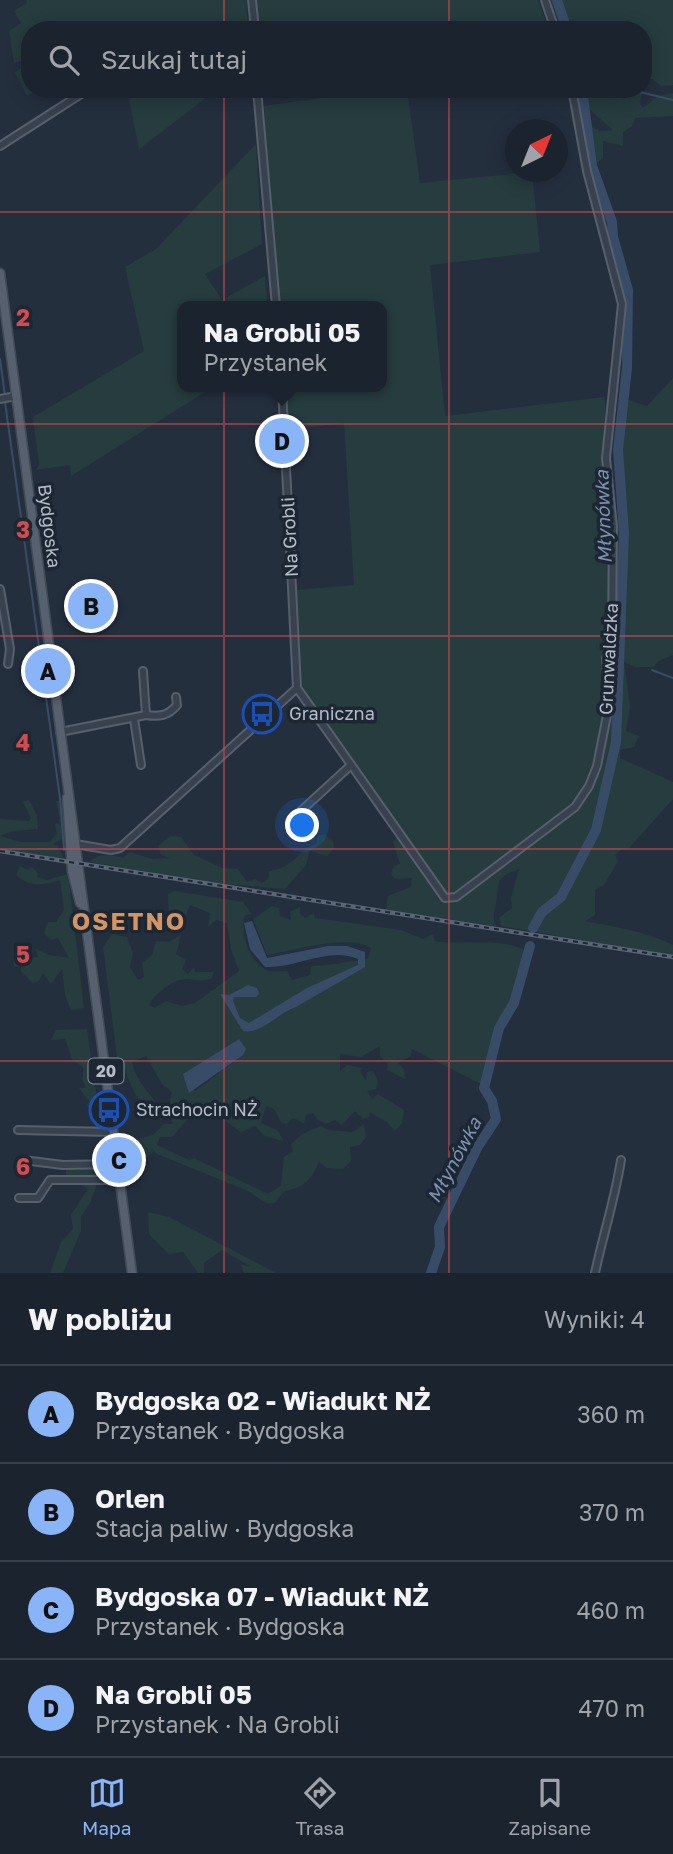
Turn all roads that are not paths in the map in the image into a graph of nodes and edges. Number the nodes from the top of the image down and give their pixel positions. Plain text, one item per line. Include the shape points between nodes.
1 (252, 0) edge
2 (545, 0) edge
3 (254, 21) edge
4 (552, 21) edge
5 (75, 98) edge
6 (258, 98) edge
7 (574, 98) edge
8 (0, 146) edge
9 (0, 273) edge
10 (276, 301) edge
11 (282, 392) edge
12 (16, 396) junction
13 (0, 399) edge
14 (0, 589) edge
15 (8, 664) dead end
16 (142, 671) dead end
17 (297, 688) junction
18 (176, 698) dead end
19 (146, 715) junction
20 (134, 719) junction
21 (60, 732) junction
22 (141, 765) dead end
23 (351, 765) junction
24 (66, 782) junction
25 (290, 821) dead end
26 (69, 836) junction
27 (78, 846) junction
28 (88, 940) junction
29 (18, 1130) dead end
30 (113, 1132) junction
31 (23, 1160) dead end
32 (621, 1160) dead end
33 (118, 1164) junction
34 (120, 1180) junction
35 (19, 1198) dead end
36 (132, 1273) edge
37 (595, 1273) edge

1 - 3 street
2 - 4 street
5 - 8 street
6 - 10 street
7 - 23 street, Grunwaldzka via 587,171 622,304 606,458 613,527 612,632 606,659 609,705 589,786 575,807 450,900 439,893
9 - 12 main road, Bydgoska / 20
11 - 17 street, Na Grobli
12 - 13 street
12 - 21 main road, Bydgoska / 20
14 - 15 street via 10,649
16 - 19 street
17 - 23 street
17 - 27 street via 120,848
18 - 19 street via 171,713
19 - 20 street
20 - 21 street
20 - 22 street
21 - 24 main road, Bydgoska / 20
23 - 25 street
24 - 26 main road, Bydgoska / 20
24 - 27 main road, Bydgoska / 20
26 - 27 street
26 - 28 main road, Bydgoska / 20
27 - 28 main road, Bydgoska / 20
28 - 30 main road, Bydgoska / 20
29 - 30 street
30 - 33 main road, Bydgoska / 20
31 - 33 street
32 - 37 street
33 - 34 main road, Bydgoska / 20
34 - 35 street via 59,1178 50,1180 38,1198
34 - 36 main road, Bydgoska / 20

